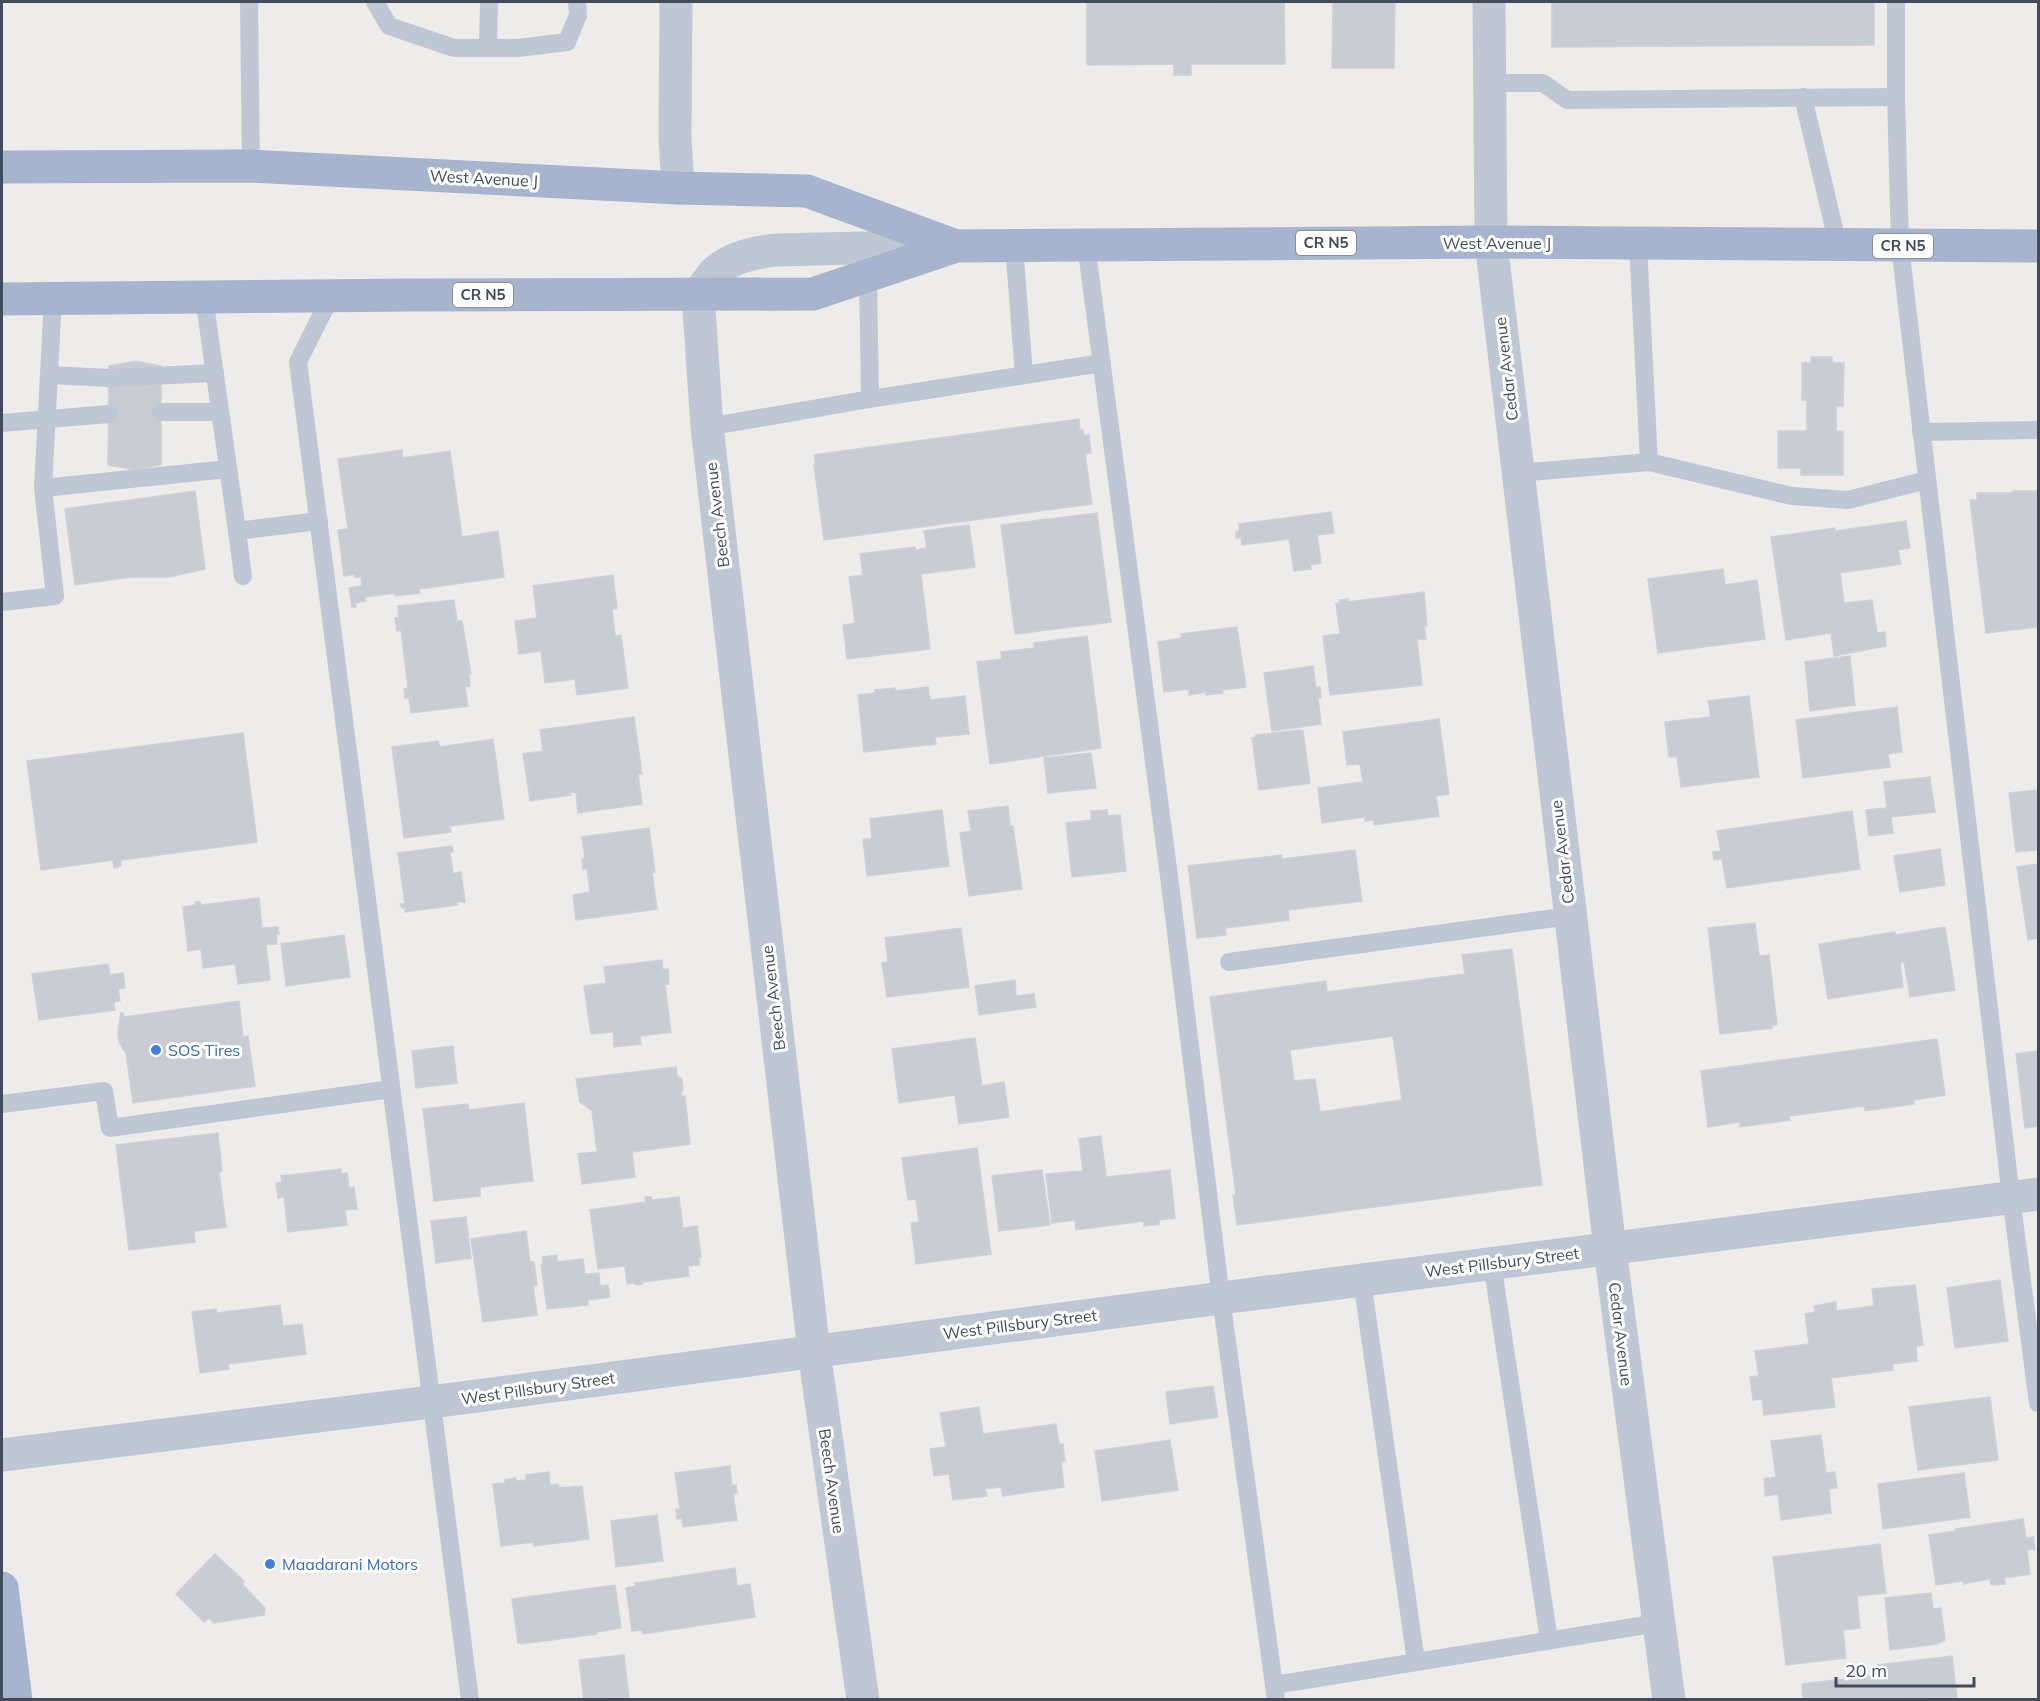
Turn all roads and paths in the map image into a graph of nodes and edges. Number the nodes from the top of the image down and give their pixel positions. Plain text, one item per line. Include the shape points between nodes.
1 (249, 2) edge
2 (375, 2) edge
3 (489, 2) edge
4 (577, 2) edge
5 (676, 2) edge
6 (1489, 2) edge
7 (1896, 2) edge
8 (488, 48) junction
9 (1489, 83) junction
10 (1896, 97) junction
11 (1803, 98) junction
12 (251, 166) junction
13 (2, 167) edge
14 (678, 188) junction
15 (1491, 242) junction
16 (1086, 244) junction
17 (1638, 244) junction
18 (1014, 245) junction
19 (1838, 245) junction
20 (956, 246) junction
21 (1900, 246) junction
22 (2038, 246) edge
23 (868, 276) junction
24 (698, 295) junction
25 (331, 296) junction
26 (204, 297) junction
27 (53, 298) junction
28 (2, 299) edge
29 (1102, 363) junction
30 (215, 373) junction
31 (50, 375) junction
32 (1024, 375) junction
33 (870, 399) junction
34 (161, 412) dead end
35 (219, 412) junction
36 (108, 414) dead end
37 (47, 419) junction
38 (2, 423) edge
39 (707, 427) junction
40 (2038, 430) edge
41 (1921, 432) junction
42 (1649, 462) junction
43 (228, 469) junction
44 (1518, 473) junction
45 (1927, 480) junction
46 (43, 488) junction
47 (319, 521) junction
48 (237, 531) junction
49 (243, 576) dead end
50 (2, 602) edge
51 (1570, 916) junction
52 (1229, 962) dead end
53 (391, 1089) junction
54 (2, 1104) edge
55 (2024, 1196) edge
56 (1610, 1249) junction
57 (1492, 1263) junction
58 (1362, 1280) junction
59 (1221, 1298) junction
60 (814, 1351) junction
61 (431, 1402) junction
62 (2038, 1403) edge
63 (2, 1455) edge
64 (2, 1588) edge
65 (1658, 1623) junction
66 (1549, 1641) junction
67 (1416, 1662) junction
68 (1275, 1692) edge
69 (16, 1700) edge
70 (470, 1700) edge
71 (863, 1700) edge
72 (1669, 1700) edge

1 - 12 lane
2 - 8 lane via 389,26 454,48
3 - 8 lane
4 - 8 lane via 578,15 567,42
5 - 14 street
6 - 9 street, Cedar Avenue
7 - 10 lane
9 - 11 lane via 1543,83 1567,100
9 - 15 street, Cedar Avenue
10 - 11 lane
10 - 21 lane
11 - 19 lane
12 - 13 main road, West Avenue J
12 - 14 main road, West Avenue J
14 - 20 main road, West Avenue J via 807,191
15 - 16 main road, West Avenue J / CR N5
15 - 17 main road, West Avenue J / CR N5
15 - 44 street, Cedar Avenue
16 - 18 main road, West Avenue J / CR N5
16 - 29 lane
17 - 19 main road, West Avenue J / CR N5
17 - 42 lane
18 - 20 main road, West Avenue J / CR N5
18 - 32 lane
19 - 21 main road, West Avenue J / CR N5
20 - 23 main road, West Avenue J / CR N5
20 - 24 street via 756,252 716,272
21 - 22 main road, West Avenue J / CR N5
21 - 41 lane
23 - 24 main road, West Avenue J / CR N5 via 813,294
23 - 33 lane
24 - 25 main road, West Avenue J / CR N5
24 - 39 street, Beech Avenue
25 - 26 main road, West Avenue J / CR N5
25 - 47 lane via 298,362
26 - 27 main road, West Avenue J / CR N5
26 - 30 lane
27 - 28 main road, West Avenue J / CR N5
27 - 31 lane
29 - 32 lane
29 - 59 lane
30 - 31 lane via 108,378
30 - 35 lane
31 - 37 lane
32 - 33 lane
33 - 39 lane
34 - 35 lane
35 - 43 lane
36 - 37 lane
37 - 38 lane
37 - 46 lane
39 - 60 street, Beech Avenue
40 - 41 lane
41 - 45 lane
42 - 44 lane
42 - 45 lane via 1792,496 1848,500
43 - 46 lane
43 - 48 lane
44 - 51 street, Cedar Avenue
45 - 55 lane
46 - 50 lane via 55,596
47 - 48 lane
47 - 53 lane
48 - 49 lane
51 - 52 lane
51 - 56 street, Cedar Avenue
53 - 54 lane via 110,1128 104,1091
53 - 61 lane
55 - 56 street, West Pillsbury Street
55 - 62 lane
56 - 57 street, West Pillsbury Street
56 - 65 street, Cedar Avenue
57 - 58 street, West Pillsbury Street
57 - 66 lane
58 - 59 street, West Pillsbury Street
58 - 67 lane
59 - 60 street, West Pillsbury Street
59 - 68 lane
60 - 61 street, West Pillsbury Street
60 - 71 street, Beech Avenue
61 - 63 street, West Pillsbury Street
61 - 70 lane
64 - 69 main road
65 - 66 lane
65 - 72 street, Cedar Avenue
66 - 67 lane
67 - 68 lane

